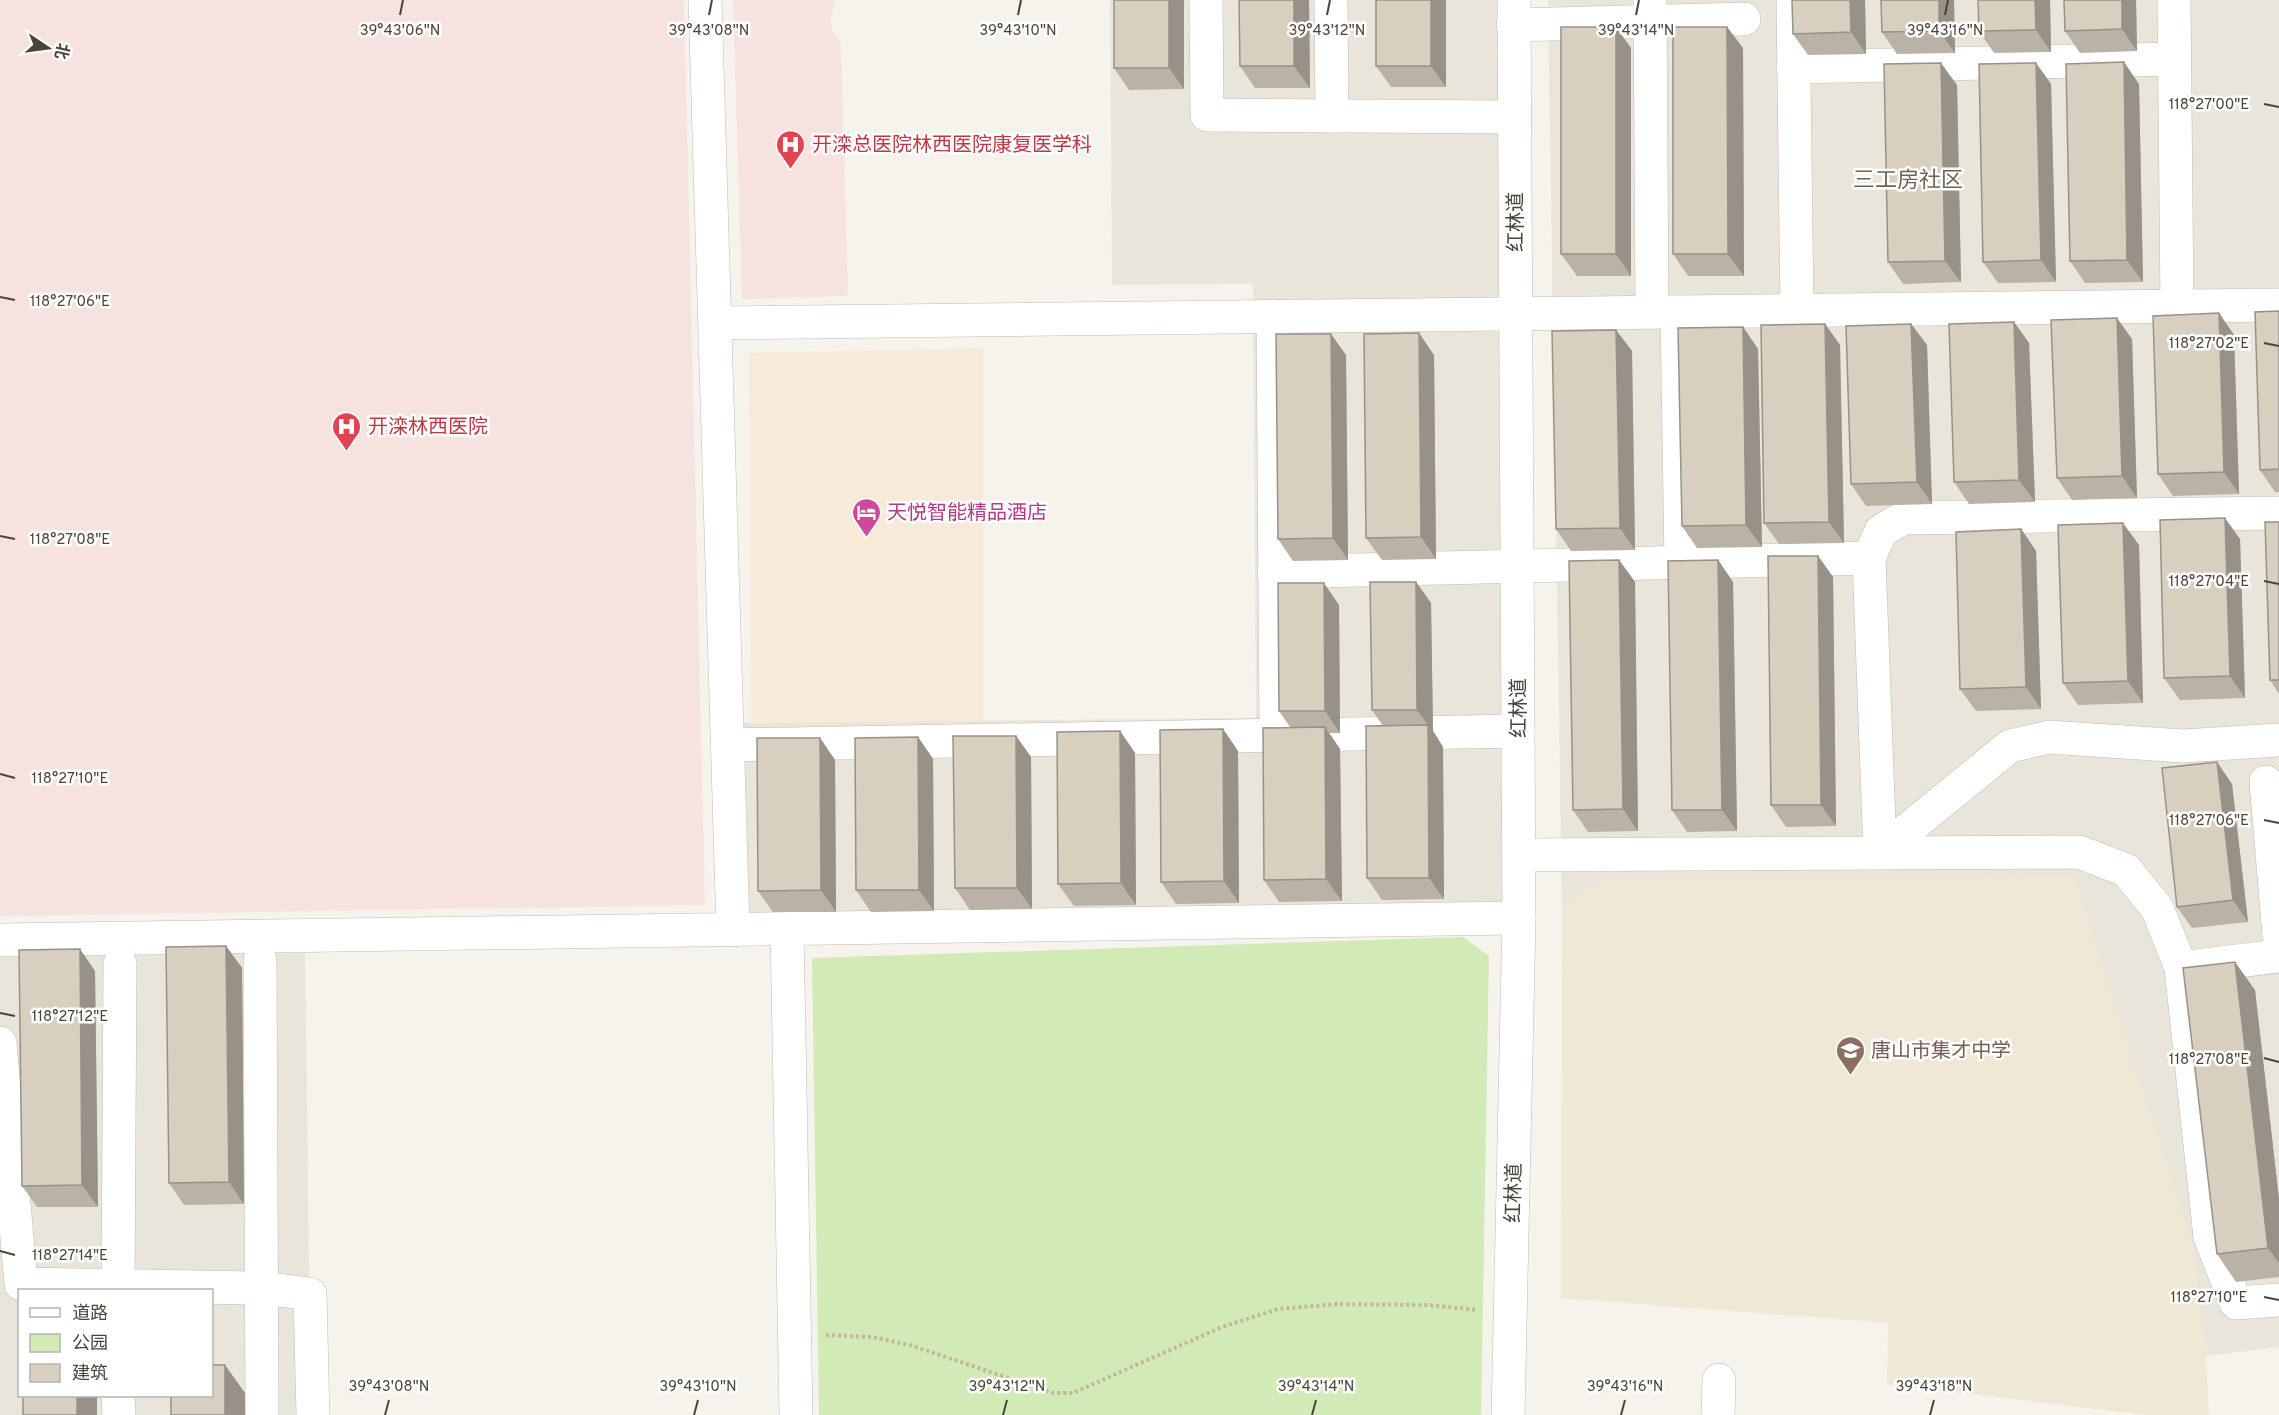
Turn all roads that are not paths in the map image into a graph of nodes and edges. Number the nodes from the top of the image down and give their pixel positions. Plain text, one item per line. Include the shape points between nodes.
1 (705, 0) edge
2 (1206, 0) edge
3 (1331, 0) edge
4 (1793, 0) edge
5 (2174, 0) edge
6 (1650, 10) edge
7 (1513, 12) edge
8 (1744, 19) dead end
9 (2174, 59) junction
10 (1793, 67) junction
11 (1332, 116) junction
12 (1514, 117) junction
13 (2279, 305) edge
14 (2177, 307) junction
15 (1797, 311) junction
16 (1664, 312) junction
17 (1516, 314) junction
18 (1272, 316) junction
19 (716, 323) junction
20 (2279, 513) edge
21 (1869, 558) junction
22 (1681, 562) junction
23 (1517, 566) junction
24 (1274, 572) junction
25 (1518, 731) junction
26 (1276, 736) junction
27 (2279, 740) edge
28 (728, 745) junction
29 (2266, 782) dead end
30 (1880, 852) junction
31 (1519, 855) junction
32 (1519, 918) junction
33 (787, 929) junction
34 (733, 930) junction
35 (2279, 935) edge
36 (0, 940) edge
37 (2279, 956) edge
38 (260, 960) dead end
39 (120, 964) dead end
40 (2181, 968) junction
41 (0, 1043) edge
42 (118, 1287) edge
43 (262, 1288) junction
44 (2279, 1300) edge
45 (1719, 1380) dead end
46 (118, 1397) edge
47 (118, 1415) edge
48 (262, 1415) edge
49 (313, 1415) edge
50 (796, 1415) edge
51 (1508, 1415) edge
52 (1718, 1415) edge

1 - 19 street
2 - 11 street via 1207,115
3 - 11 street
4 - 10 street
5 - 9 street
6 - 7 street
6 - 8 street
6 - 16 street
7 - 12 street, 红林道
9 - 10 street
9 - 14 street
10 - 15 street
11 - 12 street
12 - 17 street, 红林道
13 - 14 street
14 - 15 street
15 - 16 street
16 - 17 street
16 - 22 street
17 - 18 street
17 - 23 street, 红林道
18 - 19 street
18 - 24 street
19 - 28 street
20 - 21 street via 1903,518 1881,531
21 - 22 street
21 - 30 street
22 - 23 street
23 - 24 street
23 - 25 street, 红林道
24 - 26 street
25 - 26 street
25 - 31 street, 红林道
26 - 28 street
27 - 30 street via 2183,746 2049,737 2010,746
28 - 34 street
29 - 35 street
30 - 31 street
30 - 40 street via 2079,852 2126,870 2157,908
31 - 32 street, 红林道
32 - 33 street
32 - 51 street, 红林道
33 - 34 street
33 - 50 street
34 - 36 street
37 - 40 street
38 - 43 street
39 - 42 street
40 - 44 street via 2210,1237 2236,1303
41 - 42 street via 21,1284
42 - 43 street
43 - 48 street
43 - 49 street via 310,1294
45 - 52 street
46 - 47 street

